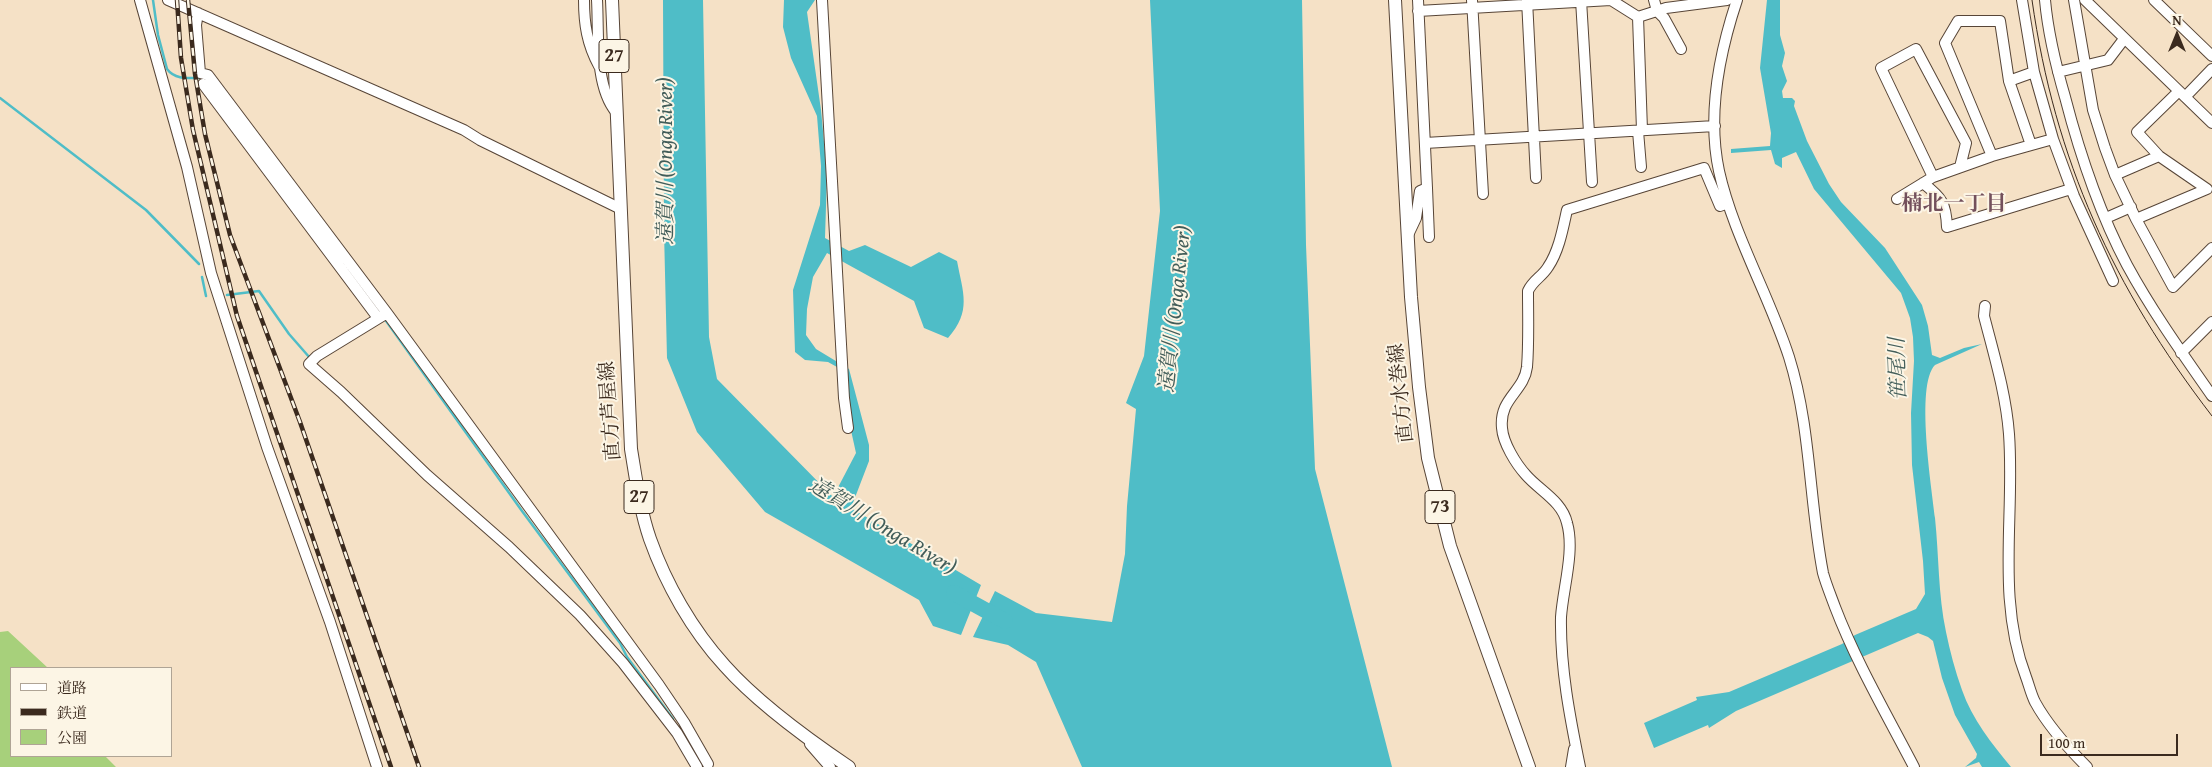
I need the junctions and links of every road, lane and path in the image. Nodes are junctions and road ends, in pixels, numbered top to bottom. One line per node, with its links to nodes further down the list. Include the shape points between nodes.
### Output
1 (140, 0): 76 (street, via 187,167 211,273)
2 (168, 0): 23 (street)
3 (584, 0): 29 (street, via 584,27)
4 (597, 0): 29 (street)
5 (612, 0): 36 (main road, 直方芦屋線 / 27)
6 (822, 0): 72 (street)
7 (1395, 0): 64 (main road, 直方水巻線 / 73)
8 (1418, 0): 22 (street)
9 (1654, 0): 21 (street)
10 (1726, 0): 18 (street)
11 (1736, 0): 38 (street, via 1725,36 1718,78)
12 (2022, 0): 31 (street)
13 (2045, 0): 32 (street)
14 (2074, 0): 28 (street)
15 (2085, 0): 25 (street)
16 (2154, 0): 27 (street)
17 (1581, 1): 19 (street); 24 (street, via 1611,0); 40 (street)
18 (1701, 2): 21 (street)
19 (1527, 3): 20 (street); 41 (street)
20 (1472, 4): 22 (street); 43 (street)
21 (1657, 10): 24 (street); 26 (street)
22 (1418, 11): 44 (street)
23 (198, 12): 61 (street, via 464,130); 75 (street, via 200,72 208,75 393,321 659,685)
24 (1638, 17): 39 (street)
25 (2124, 39): 28 (street, via 2108,60); 35 (street)
26 (1681, 49)
27 (2212, 56)
28 (2086, 65): 32 (street); 50 (street, via 2093,110)
29 (600, 69): 36 (street, via 610,104)
30 (2212, 69): 35 (street)
31 (2034, 72): 33 (street); 42 (street)
32 (2058, 72): 62 (street, via 2074,131)
33 (2009, 81): 45 (street); 46 (street, via 2000,21 1958,21 1945,43)
34 (203, 84): 77 (street, via 380,317 309,364 426,476 580,615 623,663 677,733)
35 (2182, 94): 37 (street); 47 (street, via 2138,132)
36 (616, 112): 61 (main road, 直方芦屋線 / 27)
37 (2212, 123)
38 (1715, 126): 39 (street); 59 (street, via 1719,170)
39 (1640, 131): 40 (street); 48 (street)
40 (1590, 133): 41 (street); 53 (street)
41 (1534, 137): 43 (street); 52 (street)
42 (2052, 139): 45 (street); 56 (street)
43 (1480, 140): 44 (street); 57 (street)
44 (1425, 143): 55 (street)
45 (2031, 145): 46 (street)
46 (1992, 156): 49 (street)
47 (2159, 156): 50 (street); 63 (street, via 2207,189)
48 (1641, 167)
49 (1960, 167): 51 (street); 51 (street, via 1966,143 1916,49 1881,68)
50 (2115, 175): 60 (street)
51 (1933, 177): 54 (street)
52 (1536, 178)
53 (1592, 182)
54 (1923, 183): 56 (street, via 1946,207 1947,227); 58 (street)
55 (1427, 188): 64 (street, via 1420,191 1416,218); 65 (street)
56 (2071, 189): 67 (street)
57 (1483, 194)
58 (1898, 199)
59 (1728, 202): 74 (street, via 1720,206 1704,168 1567,210 1548,268 1532,282 1528,291 1527,367 1522,383 1507,401 1502,431 1525,474 1564,512 1568,523 1570,538 1561,651); 83 (street, via 1789,357 1803,417 1824,575 1843,628)
60 (2131, 207): 62 (street); 63 (street)
61 (621, 209): 73 (main road, 直方芦屋線 / 27, via 631,449 650,539 687,617 707,644 725,666)
62 (2106, 218): 70 (street, via 2127,263)
63 (2136, 219): 66 (street, via 2173,288)
64 (1408, 234): 80 (main road, 直方水巻線 / 73, via 1419,387 1428,458 1450,546)
65 (1429, 236)
66 (2212, 248)
67 (2113, 281)
68 (1985, 306): 84 (street, via 1984,316 2005,398 2009,432 2008,599 2017,654 2036,703 2064,744)
69 (2212, 322): 70 (street)
70 (2181, 353): 71 (street)
71 (2212, 396)
72 (848, 428)
73 (798, 730): 78 (street); 79 (main road, 直方芦屋線 / 27)
74 (1575, 743): 81 (street); 82 (street)
75 (708, 764)
76 (377, 767)
77 (697, 767)
78 (830, 767)
79 (849, 767)
80 (1529, 767)
81 (1572, 767)
82 (1580, 767)
83 (1914, 767)
84 (2087, 767)

